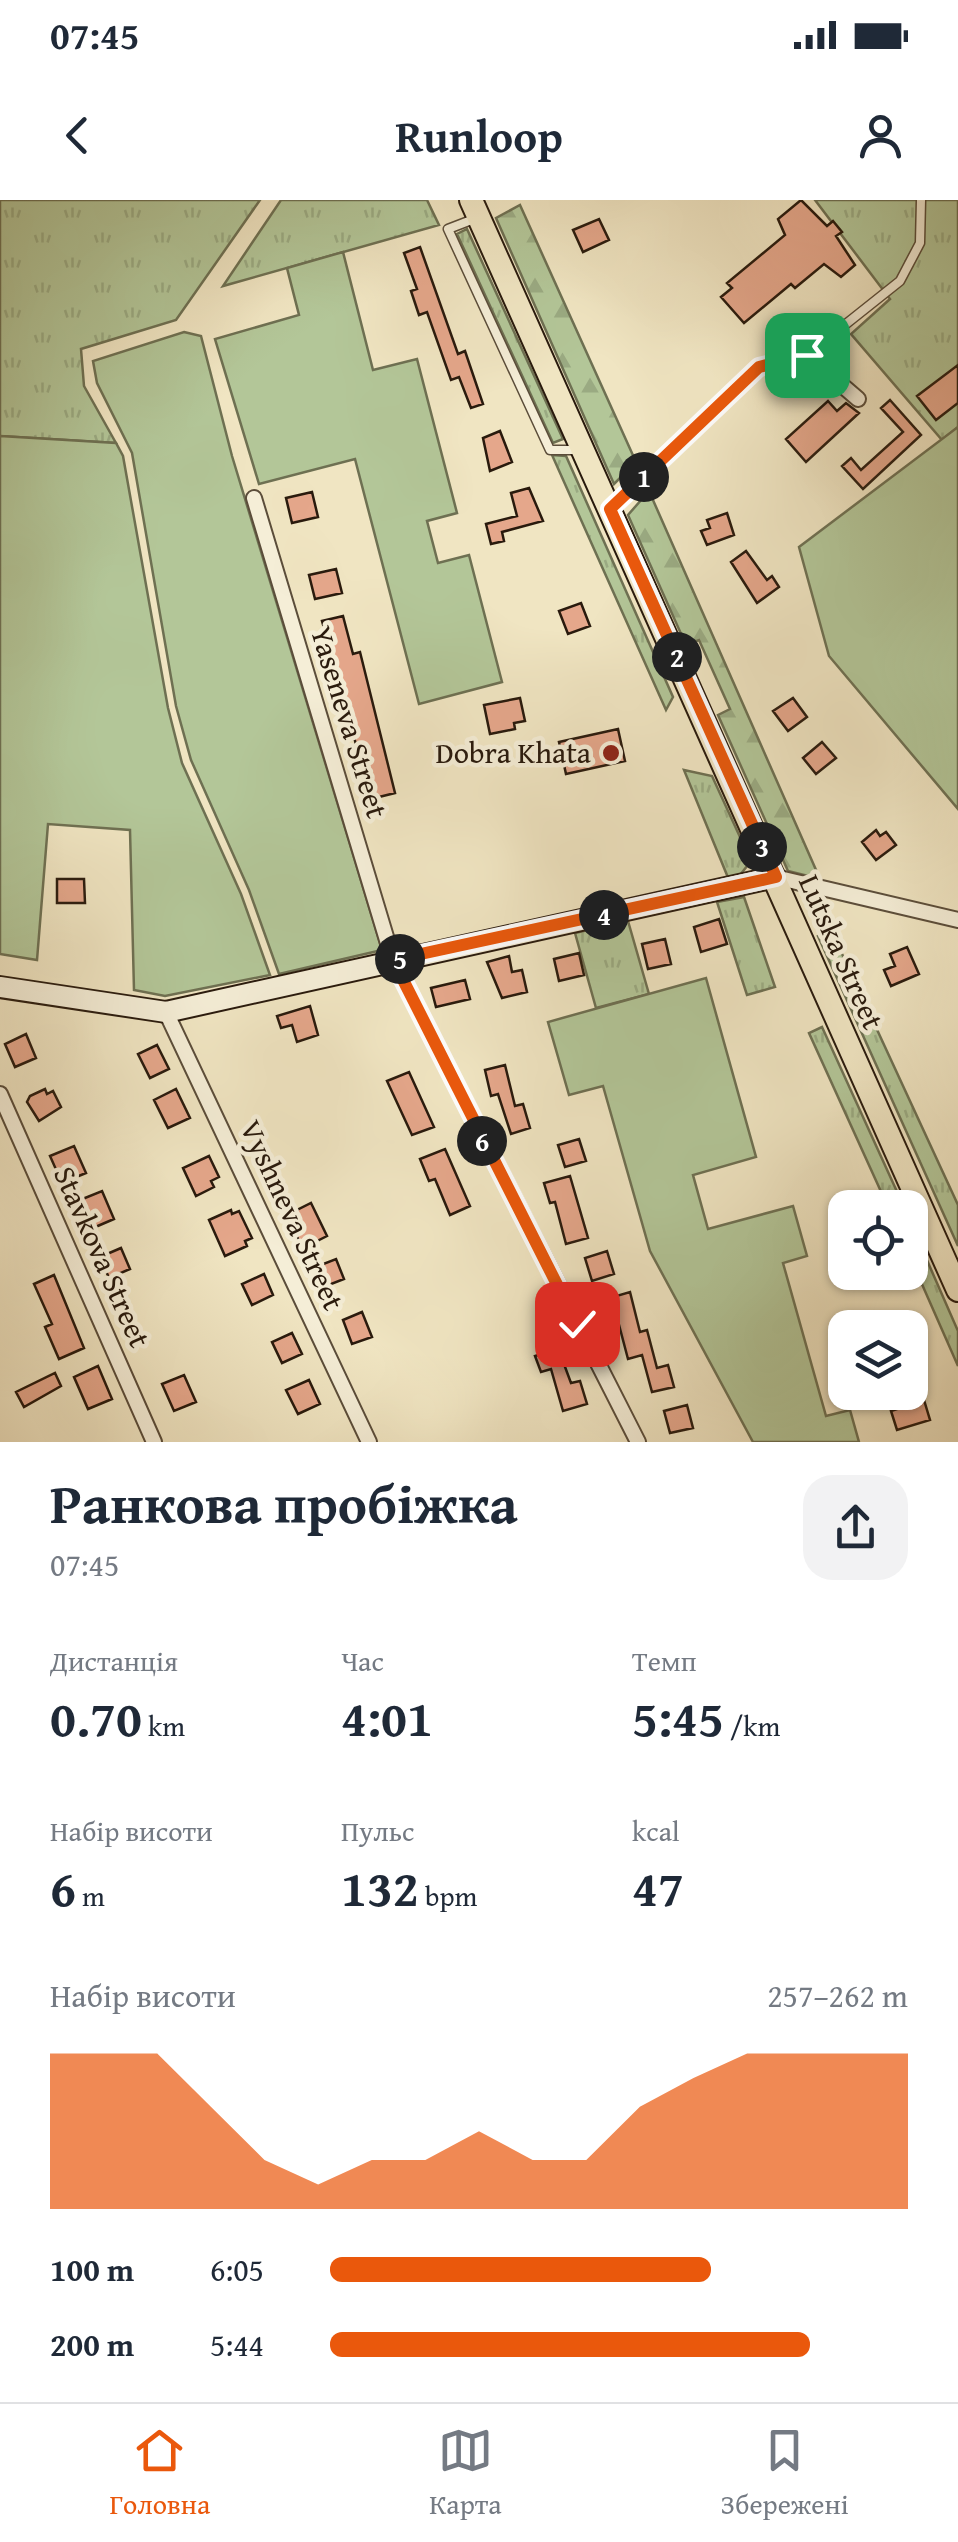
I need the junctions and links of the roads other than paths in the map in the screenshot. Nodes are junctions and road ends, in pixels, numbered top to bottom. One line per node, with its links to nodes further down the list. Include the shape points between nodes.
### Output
1 (921, 200): 3 (lane, via 920,243 900,281)
2 (474, 209): 5 (main road, Lutska Street); 5 (lane, via 448,229 550,450)
3 (807, 355): 4 (street); 7 (street, via 759,367)
4 (858, 399)
5 (582, 450): 7 (main road, Lutska Street)
6 (254, 498): 10 (street, Yaseneva Street)
7 (610, 509): 8 (main road, Lutska Street)
8 (776, 877): 9 (street); 10 (street); 14 (main road, Lutska Street)
9 (958, 920)
10 (393, 960): 12 (street); 17 (street, Yaseneva Street)
11 (0, 987): 12 (street)
12 (166, 1012): 16 (street, Vyshneva Street)
13 (0, 1094): 15 (street, Stavkova Street)
14 (958, 1290)
15 (154, 1442)
16 (368, 1442)
17 (638, 1442)

